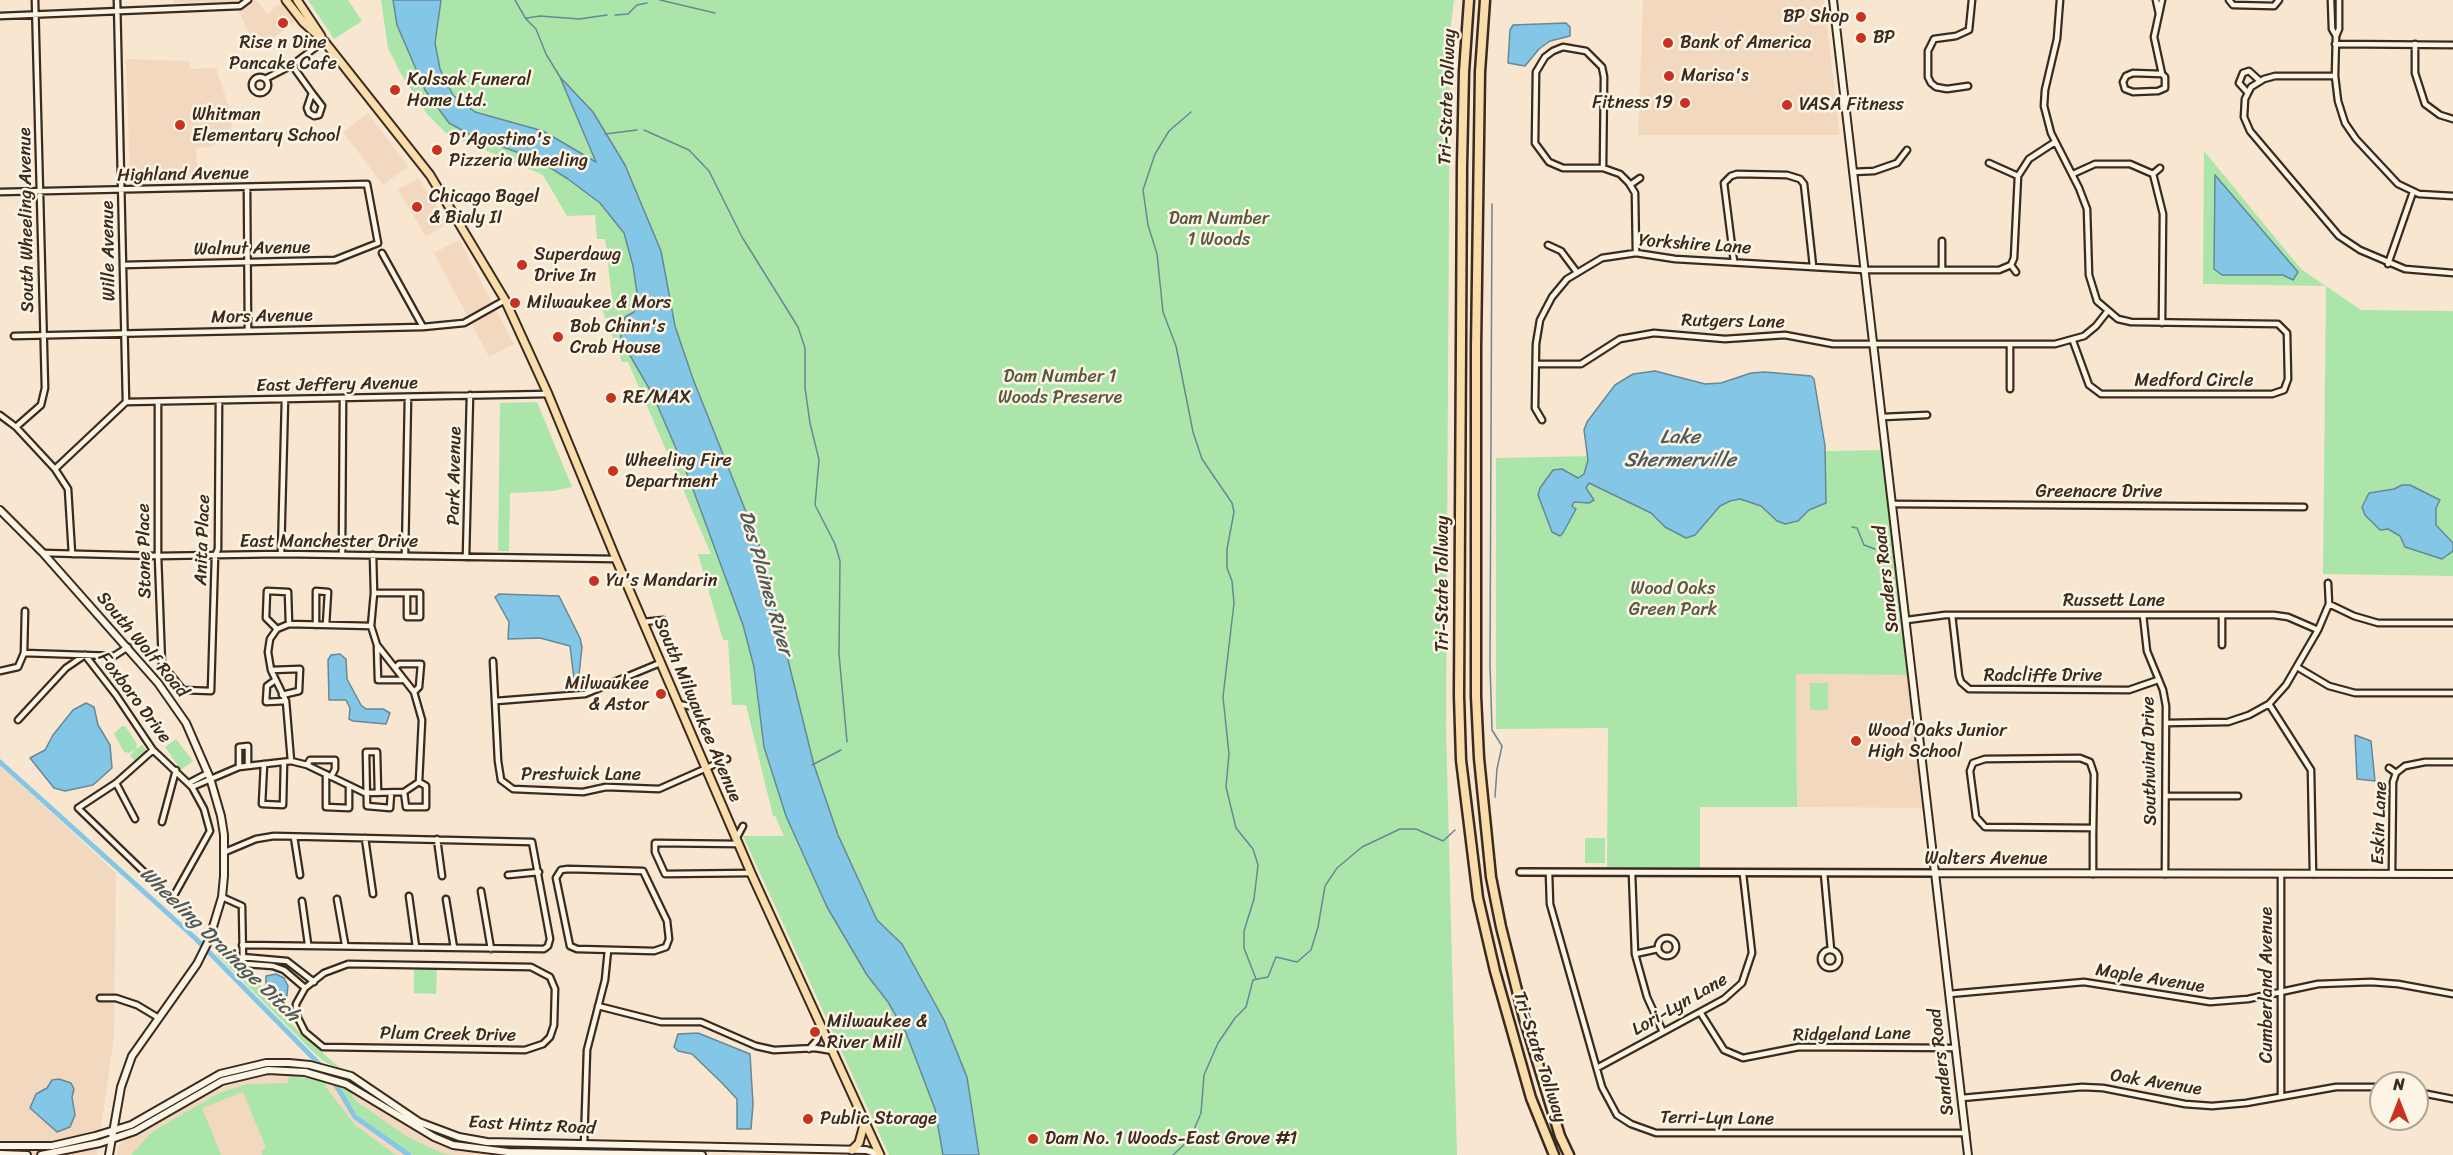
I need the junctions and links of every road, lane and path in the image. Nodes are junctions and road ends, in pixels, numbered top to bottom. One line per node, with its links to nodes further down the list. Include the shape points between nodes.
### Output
1 (35, 0): 19 (street, South Wheeling Avenue)
2 (117, 0): 17 (street, Wille Avenue)
3 (248, 0): 17 (street, via 240,6)
4 (286, 0): 22 (main road, South Milwaukee Avenue)
5 (297, 0): 22 (main road, South Milwaukee Avenue)
6 (1469, 0): 255 (highway, Tri-State Tollway, via 1462,189 1461,760 1478,898 1495,971 1531,1098)
7 (1485, 0): 256 (highway, Tri-State Tollway, via 1480,72 1476,348 1479,758 1491,878 1506,950 1556,1125)
8 (1833, 0): 40 (main road, Sanders Road)
9 (1972, 0): 31 (street, via 1969,30 1956,36 1940,36 1928,51 1931,83 1947,89)
10 (2060, 0): 35 (street, via 2057,39 2044,98)
11 (2156, 0): 18 (street)
12 (2163, 0): 18 (street)
13 (2229, 0): 14 (street, via 2233,5 2274,6)
14 (2279, 0)
15 (2331, 0): 21 (street)
16 (2339, 0): 21 (street)
17 (117, 11): 19 (street); 49 (street, Wille Avenue)
18 (2159, 14): 27 (street, via 2154,37)
19 (36, 15): 20 (street); 50 (street, South Wheeling Avenue)
20 (0, 16)
21 (2336, 36): 23 (street)
22 (324, 41): 26 (street); 70 (main road, South Milwaukee Avenue, via 430,175)
23 (2335, 44): 24 (street); 28 (street)
24 (2415, 44): 25 (street); 34 (street, via 2415,73 2426,104)
25 (2453, 45)
26 (292, 65): 29 (street); 32 (street)
27 (2162, 74): 27 (street, via 2166,81 2162,90 2133,92 2123,82 2133,73)
28 (2334, 76): 30 (street, via 2275,76); 52 (street, via 2345,123 2355,139 2384,172)
29 (267, 78)
30 (2260, 81): 33 (street); 33 (street, via 2249,71 2243,73 2239,83)
31 (1968, 86)
32 (312, 93): 32 (street, via 322,111 314,116 307,108)
33 (2248, 93): 61 (street, via 2244,117 2267,153 2339,236)
34 (2453, 119)
35 (2055, 142): 42 (street); 44 (street, via 2036,153)
36 (1907, 150): 40 (street, via 1898,163 1874,171)
37 (1989, 163): 44 (street)
38 (1603, 168): 38 (street, via 1602,67 1591,54 1563,47 1553,51 1536,72 1535,143 1549,162 1563,168); 47 (street, via 1620,174)
39 (2160, 168): 43 (street)
40 (1853, 172): 65 (main road, Sanders Road)
41 (1722, 174): 46 (street)
42 (2073, 174): 43 (street, via 2095,164 2138,165); 71 (street, via 2088,218 2091,287)
43 (2153, 174): 72 (street, via 2163,214)
44 (2018, 176): 62 (street)
45 (1640, 178): 47 (street)
46 (1727, 179): 59 (street, via 1724,189); 64 (street, via 1737,174 1802,176)
47 (1630, 185): 58 (street, via 1635,193)
48 (247, 187): 49 (street, Highland Avenue); 55 (street, Highland Avenue, via 366,184); 60 (street)
49 (122, 190): 50 (street, Highland Avenue); 63 (street, Wille Avenue)
50 (40, 191): 51 (street, Highland Avenue); 76 (street, South Wheeling Avenue)
51 (0, 192)
52 (2413, 192): 53 (street); 61 (street)
53 (2453, 196)
54 (1942, 241): 66 (street)
55 (378, 243): 60 (street, Walnut Avenue, via 335,260)
56 (1548, 245): 67 (street, via 1561,250)
57 (382, 253): 73 (street)
58 (1636, 253): 59 (street, Yorkshire Lane); 67 (street, Yorkshire Lane, via 1602,258)
59 (1734, 262): 64 (street, Yorkshire Lane)
60 (248, 263): 63 (street, Walnut Avenue); 74 (street)
61 (2388, 264): 69 (street)
62 (2011, 265): 66 (street, Yorkshire Lane, via 1999,270); 68 (street)
63 (123, 266): 75 (street, Wille Avenue)
64 (1813, 266): 65 (street, Yorkshire Lane)
65 (1864, 270): 66 (street, Yorkshire Lane); 79 (main road, Sanders Road)
66 (1942, 270)
67 (1576, 271): 81 (street, Yorkshire Lane, via 1559,287 1545,309 1538,331)
68 (2016, 272)
69 (2453, 273)
70 (505, 300): 73 (street, Mors Avenue, via 464,323); 83 (main road, South Milwaukee Avenue)
71 (2107, 312): 72 (street, via 2131,322); 78 (street, Rutgers Lane, via 2096,326)
72 (2162, 323): 78 (street, Medford Circle, via 2270,323 2284,328 2288,339 2288,378 2284,390 2272,394 2101,394 2089,385)
73 (423, 327): 74 (street, Mors Avenue)
74 (248, 331): 75 (street, Mors Avenue)
75 (125, 334): 76 (street, Mors Avenue); 89 (street, Wille Avenue)
76 (44, 335): 77 (street, Mors Avenue); 95 (street, South Wheeling Avenue, via 45,388 41,405)
77 (14, 336)
78 (2073, 340): 80 (street, Rutgers Lane)
79 (1874, 343): 80 (street, Rutgers Lane); 81 (street, Rutgers Lane, via 1833,344 1776,335 1725,339 1654,333 1620,339 1581,364); 93 (main road, Sanders Road)
80 (2010, 344): 82 (street)
81 (1536, 364): 94 (street, Yorkshire Lane, via 1535,408)
82 (2010, 389)
83 (549, 394): 84 (street, East Jeffery Avenue); 109 (main road, South Milwaukee Avenue)
84 (470, 395): 85 (street, East Jeffery Avenue); 108 (street, Park Avenue)
85 (408, 397): 86 (street, East Jeffery Avenue); 105 (street)
86 (343, 398): 87 (street, East Jeffery Avenue); 103 (street)
87 (285, 399): 88 (street, East Jeffery Avenue); 102 (street)
88 (219, 400): 90 (street, East Jeffery Avenue); 107 (street, Anita Place)
89 (126, 402): 90 (street, East Jeffery Avenue); 96 (street)
90 (158, 402): 106 (street, Stone Place)
91 (0, 415): 95 (street)
92 (1926, 415): 93 (street)
93 (1883, 417): 97 (main road, Sanders Road)
94 (1542, 420)
95 (16, 427): 96 (street)
96 (55, 469): 101 (street, via 68,489)
97 (1893, 504): 98 (street, Greenacre Drive); 119 (main road, Sanders Road)
98 (2304, 507)
99 (0, 510): 100 (main road, South Wolf Road)
100 (43, 553): 101 (street, East Manchester Drive); 130 (main road, South Wolf Road)
101 (72, 554): 106 (street, East Manchester Drive)
102 (280, 554): 103 (street, East Manchester Drive); 107 (street, East Manchester Drive)
103 (342, 555): 104 (street, East Manchester Drive)
104 (373, 555): 105 (street, East Manchester Drive); 111 (street)
105 (405, 555): 108 (street, East Manchester Drive)
106 (158, 556): 107 (street, East Manchester Drive); 141 (street, Stone Place, via 162,664 183,690 211,691)
107 (215, 556): 141 (street, Anita Place)
108 (466, 557): 109 (street, East Manchester Drive)
109 (616, 559): 120 (main road, South Milwaukee Avenue)
110 (2328, 583): 113 (street)
111 (374, 593): 112 (street); 125 (street)
112 (407, 593): 112 (street, via 420,593 420,617 407,617)
113 (2330, 604): 121 (street, via 2378,623); 127 (street)
114 (25, 611): 131 (street)
115 (1952, 615): 116 (street, Russett Lane); 119 (street, Russett Lane); 140 (street, Radcliffe Drive, via 1960,682 1969,689 2129,690)
116 (2143, 615): 117 (street, Russett Lane); 140 (street, Southwind Drive, via 2147,651)
117 (2222, 615): 127 (street, Russett Lane, via 2282,615); 129 (street)
118 (663, 620): 120 (street)
119 (1907, 620): 193 (main road, Sanders Road)
120 (643, 622): 134 (main road, South Milwaukee Avenue)
121 (2453, 623)
122 (289, 624): 123 (street); 126 (street); 126 (street, via 288,592 267,591 266,618)
123 (316, 625): 124 (street); 124 (street, via 316,591 328,592)
124 (326, 625): 125 (street)
125 (371, 626): 128 (street)
126 (277, 629): 137 (street, via 268,652)
127 (2318, 630): 135 (street)
128 (377, 645): 136 (street); 139 (street, via 378,680)
129 (2222, 645)
130 (128, 647): 132 (street, via 114,656); 167 (main road, South Wolf Road, via 186,723)
131 (24, 653): 132 (street); 138 (street, via 18,667)
132 (85, 655): 151 (street, via 66,668); 153 (street, Foxboro Drive)
133 (493, 661): 146 (street, Prestwick Lane)
134 (660, 663): 146 (street, via 585,694); 148 (main road, South Milwaukee Avenue)
135 (2297, 667): 144 (street, via 2329,686 2355,693); 149 (street)
136 (395, 668): 139 (street); 143 (street, via 399,664 420,664 419,687)
137 (271, 670): 142 (street); 145 (street, via 300,669 299,691)
138 (0, 672)
139 (402, 680): 143 (street)
140 (2158, 680): 152 (street, Southwind Drive, via 2165,699)
141 (214, 681)
142 (274, 681): 145 (street); 147 (street, via 267,686 266,702)
143 (414, 692): 168 (street, via 422,720)
144 (2453, 693)
145 (282, 695): 147 (street)
146 (496, 701): 162 (street, Prestwick Lane, via 501,780 513,789 659,789)
147 (286, 702): 155 (street)
148 (678, 704): 150 (street); 162 (main road, South Milwaukee Avenue)
149 (2269, 704): 152 (street, via 2228,722); 198 (street, via 2311,770)
150 (688, 706)
151 (18, 720)
152 (2166, 723): 176 (street, Southwind Drive)
153 (153, 750): 164 (street, Foxboro Drive); 169 (street)
154 (727, 759): 162 (street, Prestwick Lane)
155 (291, 761): 156 (street); 160 (street)
156 (284, 762): 158 (street); 158 (street, via 283,805 262,804)
157 (2453, 762): 165 (street, via 2405,766)
158 (264, 764): 159 (street)
159 (248, 765): 161 (street); 161 (street, via 248,746 239,747)
160 (307, 765): 166 (street); 166 (street, via 310,760 335,760)
161 (239, 767): 167 (street)
162 (706, 767): 185 (main road, South Milwaukee Avenue)
163 (2389, 768): 165 (street)
164 (176, 770): 170 (street, Foxboro Drive); 179 (street)
165 (2396, 773): 199 (street, Eskin Lane)
166 (329, 775): 171 (street); 171 (street, via 326,807 349,808)
167 (209, 776): 170 (street); 186 (main road, South Wolf Road, via 221,816)
168 (419, 782): 172 (street); 172 (street, via 426,786 426,807 406,807)
169 (116, 783): 170 (street, via 78,808 172,899 210,831 200,800); 178 (street)
170 (190, 785)
171 (349, 787): 173 (street)
172 (404, 792): 175 (street)
173 (365, 793): 174 (street); 174 (street, via 366,752 377,752); 175 (street, via 367,806 390,808)
174 (378, 793): 175 (street)
175 (391, 793)
176 (2166, 796): 177 (street); 196 (street, Southwind Drive)
177 (2238, 796)
178 (135, 819)
179 (162, 822)
180 (743, 826): 185 (street)
181 (2093, 828): 181 (street, via 1990,828 1980,824 1970,771 1976,761 2080,758 2090,762 2094,774); 195 (street)
182 (294, 837): 183 (street); 186 (street, via 256,839); 201 (street)
183 (365, 838): 184 (street); 205 (street)
184 (437, 839): 187 (street, via 532,842); 203 (street)
185 (738, 842): 189 (main road, South Milwaukee Avenue); 189 (street, via 655,843 655,852 665,874)
186 (225, 852): 207 (main road, South Wolf Road)
187 (539, 872): 202 (street); 216 (street, via 548,946)
188 (1520, 872): 190 (street, Walters Avenue)
189 (751, 873): 231 (main road, South Milwaukee Avenue)
190 (1549, 873): 191 (street, Walters Avenue); 236 (street, Terri-Lyn Lane, via 1550,904)
191 (1632, 873): 194 (street, Walters Avenue); 220 (street)
192 (1824, 873): 193 (street, Walters Avenue); 194 (street, Walters Avenue); 219 (street)
193 (1937, 873): 195 (main road, Walters Avenue); 225 (main road, Sanders Road)
194 (1743, 874): 229 (street, Lori-Lyn Lane, via 1752,953 1749,968 1737,989)
195 (2093, 874): 196 (main road, Walters Avenue)
196 (2164, 874): 197 (main road, Walters Avenue)
197 (2281, 874): 198 (main road, Walters Avenue); 224 (street, Cumberland Avenue)
198 (2313, 874): 199 (main road, Walters Avenue)
199 (2392, 874): 200 (main road, Walters Avenue)
200 (2453, 874)
201 (300, 875)
202 (508, 875)
203 (442, 876)
204 (481, 891): 216 (street)
205 (373, 894)
206 (409, 896): 214 (street)
207 (222, 897): 213 (street, via 242,906); 230 (main road, South Wolf Road, via 197,964)
208 (337, 899): 212 (street)
209 (446, 899): 215 (street)
210 (302, 901): 211 (street)
211 (308, 944): 212 (street); 213 (street)
212 (345, 944): 214 (street)
213 (242, 945): 221 (street)
214 (416, 947): 215 (street)
215 (453, 948): 216 (street)
216 (491, 949)
217 (1658, 949): 220 (street)
218 (608, 950): 218 (street, via 654,951 668,944 667,921 645,873 561,870 556,878 567,942 574,948); 228 (street)
219 (1831, 950)
220 (1635, 954): 232 (street, via 1647,997)
221 (243, 959): 222 (street, via 286,961); 223 (street, via 246,964 284,970)
222 (314, 982): 223 (street, Plum Creek Drive); 223 (street, Plum Creek Drive, via 335,967 348,964 531,967 550,977 555,989 554,1025 543,1044 525,1050 323,1047 305,1032 296,1014 296,1004)
223 (305, 988)
224 (2281, 991): 225 (street, Maple Avenue, via 2210,1002 2084,982); 226 (street, Maple Avenue, via 2318,984 2371,982); 239 (street, Cumberland Avenue)
225 (1949, 993): 233 (main road, Sanders Road)
226 (2453, 994)
227 (100, 998): 230 (street, via 116,998)
228 (598, 1006): 234 (street, via 661,1022 701,1022 774,1050); 246 (street, via 587,1050)
229 (1700, 1012): 232 (street, Lori-Lyn Lane); 233 (street, Ridgeland Lane, via 1724,1050 1743,1058 1799,1047)
230 (158, 1017): 243 (main road, South Wolf Road, via 126,1071)
231 (822, 1024): 234 (street); 235 (main road, South Milwaukee Avenue)
232 (1663, 1032): 236 (street, Lori-Lyn Lane)
233 (1956, 1048): 240 (main road, Sanders Road)
234 (809, 1049): 235 (street)
235 (834, 1051): 242 (main road, South Milwaukee Avenue)
236 (1597, 1068): 244 (street, Terri-Lyn Lane, via 1608,1103 1617,1115 1656,1133)
237 (2369, 1087): 239 (street, Oak Avenue)
238 (2429, 1094): 241 (street)
239 (2281, 1095): 240 (street, Oak Avenue, via 2212,1106 2082,1087)
240 (1962, 1098): 244 (main road, Sanders Road)
241 (2453, 1098)
242 (865, 1121): 248 (main road, via 859,1143); 254 (main road, South Milwaukee Avenue)
243 (114, 1130): 245 (main road, South Wolf Road); 246 (main road, East Hintz Road, via 131,1125 220,1074 266,1063 310,1065 351,1076 419,1122 459,1137 487,1143); 247 (main road, East Hintz Road, via 52,1146)
244 (1966, 1133): 257 (main road, Sanders Road)
245 (112, 1139): 251 (main road, East Hintz Road); 252 (main road, South Wolf Road); 253 (main road, East Hintz Road, via 135,1131 222,1081 268,1070 305,1072 346,1084 453,1145 508,1152)
246 (584, 1145): 248 (main road, East Hintz Road)
247 (0, 1146)
248 (852, 1150): 254 (main road, East Hintz Road)
249 (0, 1154): 250 (main road)
250 (27, 1155)
251 (41, 1155)
252 (109, 1155)
253 (702, 1155)
254 (879, 1155)
255 (1554, 1155)
256 (1569, 1155)
257 (1968, 1155)

